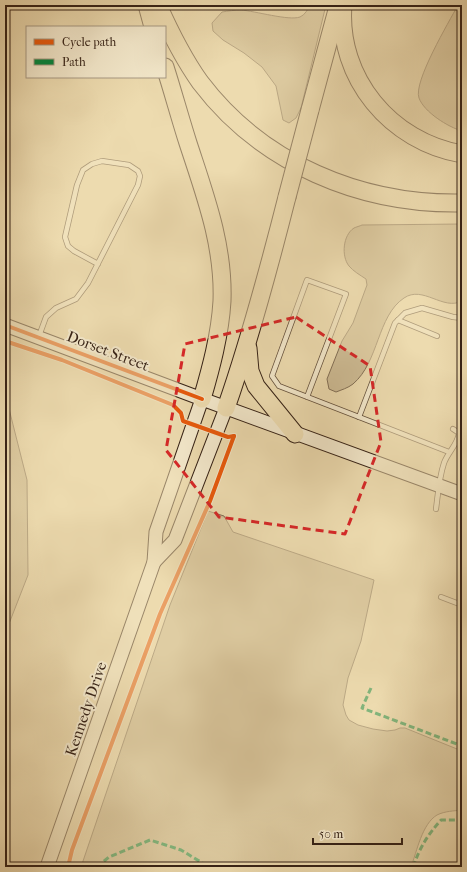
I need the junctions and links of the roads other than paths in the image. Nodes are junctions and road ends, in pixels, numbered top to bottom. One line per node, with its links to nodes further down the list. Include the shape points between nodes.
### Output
1 (147, 5): 5 (highway)
2 (158, 5): 8 (highway, via 182,55 201,82 230,114 270,148 319,175 359,190 405,200)
3 (338, 5): 13 (highway, bridge)
4 (343, 5): 7 (highway, via 342,27 348,58 370,98 393,123 411,136 435,147)
5 (153, 26)
6 (166, 70): 17 (highway, via 207,197 220,258 222,301 218,332)
7 (462, 154)
8 (462, 203)
9 (98, 264): 9 (lane, via 138,185 138,171 129,165 102,161 92,164 83,170 77,185 65,237 68,246 74,251); 15 (lane, via 76,299 56,308 46,317)
10 (462, 318): 11 (lane, via 422,308 405,313)
11 (398, 320): 14 (lane); 19 (lane)
12 (5, 325): 15 (main road, Dorset Street)
13 (249, 334): 18 (highway); 21 (highway, via 249,363 254,382)
14 (437, 336)
15 (38, 337): 17 (main road, Dorset Street)
16 (307, 397): 16 (lane, via 279,386 272,376 307,280 346,294); 19 (lane)
17 (202, 399): 18 (main road, Dorset Street); 26 (main road, Kennedy Drive, via 156,532)
18 (226, 408): 21 (main road, Dorset Street); 26 (main road, Kennedy Drive, via 175,540)
19 (359, 417): 22 (lane)
20 (454, 429): 22 (lane, via 459,433 458,439)
21 (295, 434): 23 (main road, Dorset Street)
22 (449, 452): 23 (lane)
23 (438, 486): 24 (main road, Dorset Street); 25 (lane)
24 (462, 494)
25 (436, 509)
26 (154, 562): 29 (main road, Kennedy Drive)
27 (441, 597): 28 (lane)
28 (462, 605)
29 (47, 867)

